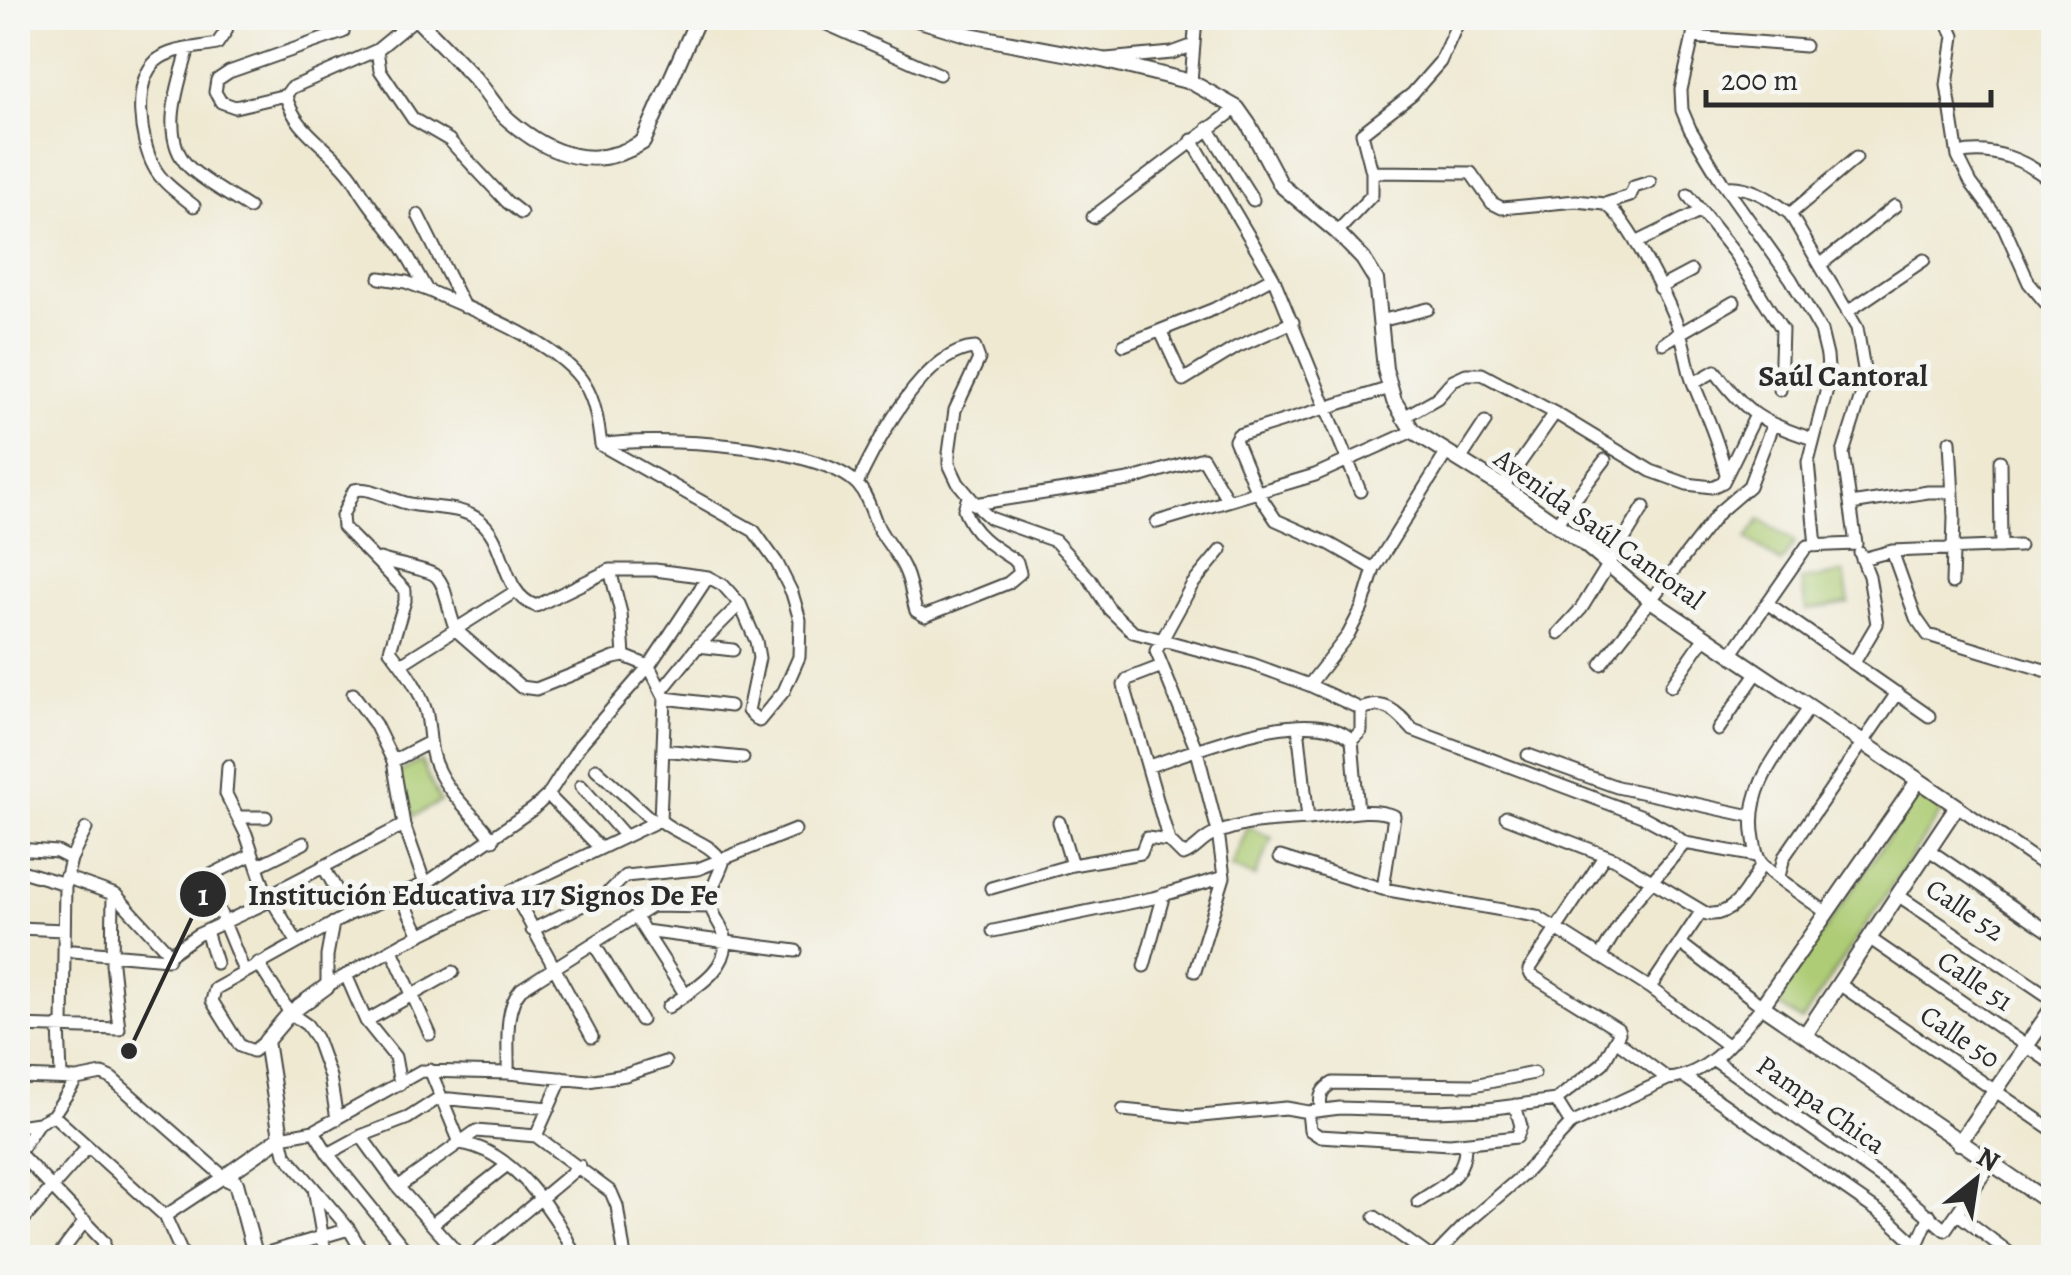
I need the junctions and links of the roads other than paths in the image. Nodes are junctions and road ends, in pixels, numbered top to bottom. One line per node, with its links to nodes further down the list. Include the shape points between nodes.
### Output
1 (26, 18): 11 (street)
2 (229, 18): 17 (street, via 217,44)
3 (416, 18): 4 (street, via 508,120 579,159 603,160 643,142); 16 (street)
4 (698, 18)
5 (813, 18): 19 (street)
6 (913, 18): 18 (street)
7 (1196, 18): 14 (street)
8 (1460, 18): 28 (street, via 1440,62 1362,133)
9 (1694, 18): 13 (street)
10 (1940, 18): 25 (street, via 1954,36 1947,85)
11 (18, 19)
12 (343, 32): 21 (street, via 228,72 215,92 230,106)
13 (1693, 36): 15 (street); 32 (street, via 1682,110)
14 (1194, 45): 18 (street); 20 (street)
15 (1805, 46)
16 (377, 50): 21 (street); 40 (street, via 380,70 413,119 449,140)
17 (188, 51): 36 (street, via 168,54 150,68 142,112 154,169); 38 (street, via 177,89 177,146 190,168)
18 (1102, 60): 20 (street)
19 (939, 74)
20 (1191, 82): 22 (street)
21 (286, 96): 52 (street, via 391,231)
22 (1236, 108): 23 (street); 44 (street, Avenida Saúl Cantoral, via 1281,185)
23 (1208, 128): 24 (street); 34 (street)
24 (1192, 140): 43 (street); 49 (street)
25 (1958, 154): 29 (street, via 1987,150); 57 (street, via 2004,227 2029,283)
26 (1856, 158): 41 (street)
27 (2054, 165): 29 (street)
28 (1372, 172): 35 (street, via 1471,172 1499,208); 44 (street, via 1372,195)
29 (2042, 174): 31 (street)
30 (1650, 182): 35 (street)
31 (2054, 184)
32 (1726, 187): 41 (street, via 1775,201); 76 (street, via 1821,330 1829,381)
33 (1688, 195): 39 (street)
34 (1254, 200)
35 (1605, 204): 45 (street)
36 (194, 206)
37 (1895, 206): 47 (street)
38 (249, 208)
39 (1699, 212): 45 (street); 68 (street, via 1782,329)
40 (521, 213)
41 (1790, 214): 47 (street)
42 (418, 215): 54 (street)
43 (1092, 217)
44 (1337, 232): 58 (street, Avenida Saúl Cantoral, via 1376,280)
45 (1636, 243): 51 (street)
46 (1924, 260): 56 (street)
47 (1820, 265): 56 (street)
48 (1691, 271): 51 (street)
49 (1273, 276): 59 (street); 60 (street)
50 (380, 278): 52 (street)
51 (1659, 288): 61 (street)
52 (427, 290): 54 (street)
53 (1734, 302): 61 (street)
54 (464, 307): 78 (street, via 548,348 584,382)
55 (1428, 309): 58 (street)
56 (1847, 312): 91 (street, via 1857,328 1866,381 1844,453)
57 (2054, 313)
58 (1380, 321): 67 (street, Avenida Saúl Cantoral)
59 (1293, 322): 60 (street, via 1183,380); 69 (street)
60 (1161, 332): 63 (street)
61 (1680, 334): 62 (street); 66 (street)
62 (1664, 343)
63 (1124, 345)
64 (2054, 365): 65 (street)
65 (2054, 376)
66 (1694, 382): 71 (street, via 1715,371); 83 (street)
67 (1390, 388): 69 (street); 72 (street, Avenida Saúl Cantoral)
68 (1780, 390)
69 (1329, 409): 80 (street); 86 (street, via 1236,436)
70 (1555, 413): 72 (street, via 1482,374 1466,374); 83 (street, via 1669,478 1712,487); 85 (street)
71 (1756, 415): 74 (street); 83 (street)
72 (1402, 418): 75 (street, Avenida Saúl Cantoral)
73 (1485, 422): 79 (street)
74 (1772, 426): 76 (street); 110 (street, via 1749,486 1719,512)
75 (1413, 431): 79 (street, Avenida Saúl Cantoral); 80 (street)
76 (1812, 439): 96 (street)
77 (1950, 441): 88 (street)
78 (601, 445): 84 (street, via 743,446 817,464); 112 (street, via 754,530 777,563 800,620 799,657 784,691 759,721 748,711 760,658)
79 (1454, 456): 85 (street, Avenida Saúl Cantoral); 105 (street)
80 (1345, 460): 86 (street); 87 (street)
81 (1605, 460): 94 (street)
82 (2000, 461): 98 (street)
83 (1726, 475)
84 (857, 484): 89 (street, via 910,396 950,356 972,348 980,356 955,410 949,442 950,464); 89 (street, via 905,570 916,610 926,616 1020,573 1017,562 972,526 964,509)
85 (1503, 487): 94 (street, Avenida Saúl Cantoral)
86 (1256, 490): 90 (street); 105 (street, via 1280,524)
87 (1360, 491)
88 (1953, 492): 91 (street); 99 (street)
89 (971, 500): 90 (street, via 1129,480 1202,458); 116 (street, via 990,518 1056,541 1125,626)
90 (1227, 500): 93 (street)
91 (1851, 504): 95 (street)
92 (1644, 507): 104 (street)
93 (1158, 522)
94 (1556, 524): 104 (street, Avenida Saúl Cantoral)
95 (1856, 544): 96 (street); 103 (street)
96 (1816, 546): 111 (street, via 1807,546)
97 (2020, 546): 98 (street)
98 (2001, 547): 99 (street)
99 (1954, 549): 101 (street); 108 (street)
100 (1221, 550): 116 (street)
101 (1892, 551): 103 (street); 127 (street, via 1928,634)
102 (376, 558): 109 (street, via 343,527 354,490 476,518); 113 (street, via 440,579); 122 (street, via 404,590 390,644)
103 (1862, 559): 121 (street, via 1877,624)
104 (1610, 566): 110 (street, Avenida Saúl Cantoral); 114 (street)
105 (1374, 569): 128 (street, via 1357,618)
106 (610, 570): 107 (street); 109 (street, via 536,606); 120 (street)
107 (708, 578): 112 (street); 124 (street)
108 (1952, 584)
109 (516, 590): 113 (street)
110 (1652, 602): 115 (street, Avenida Saúl Cantoral); 123 (street)
111 (1767, 603): 119 (street); 121 (street)
112 (740, 604): 117 (street)
113 (457, 631): 120 (street, via 522,687 536,689); 122 (street)
114 (1559, 633)
115 (1705, 637): 119 (street, Avenida Saúl Cantoral); 129 (street)
116 (1161, 638): 125 (street, via 1156,651); 128 (street)
117 (698, 646): 118 (street); 130 (street)
118 (733, 650)
119 (1731, 655): 126 (street, Avenida Saúl Cantoral)
120 (624, 656): 124 (street)
121 (1854, 663): 131 (street)
122 (401, 664): 140 (street, via 419,692)
123 (1601, 664)
124 (649, 666): 130 (street); 152 (street, via 580,745)
125 (1162, 666): 143 (street); 148 (street, via 1124,685)
126 (1758, 673): 134 (street, Avenida Saúl Cantoral); 138 (street)
127 (2054, 673)
128 (1309, 684): 135 (street)
129 (1672, 686)
130 (664, 693): 133 (street); 142 (street)
131 (1897, 693): 136 (street); 141 (street)
132 (353, 694): 146 (street)
133 (730, 706)
134 (1810, 708): 141 (street, Avenida Saúl Cantoral); 155 (street, via 1765,773)
135 (1360, 709): 139 (street, via 1361,731); 170 (street, via 1388,706 1413,730 1642,816)
136 (1928, 716)
137 (1298, 726): 139 (street, via 1332,728); 143 (street, via 1242,734); 159 (street)
138 (1718, 730)
139 (1352, 740): 154 (street)
140 (430, 742): 146 (street); 167 (street, via 436,769)
141 (1861, 744): 150 (street, Avenida Saúl Cantoral); 184 (street, via 1784,857)
142 (663, 750): 145 (street); 160 (street)
143 (1197, 751): 148 (street); 165 (street)
144 (1528, 755): 155 (street, via 1617,787)
145 (743, 758)
146 (393, 761): 162 (street)
147 (228, 766): 156 (street, via 226,794)
148 (1150, 766): 168 (street)
149 (596, 769): 160 (street)
150 (1918, 781): 153 (street, Avenida Saúl Cantoral); 199 (street)
151 (581, 786): 166 (street)
152 (548, 795): 167 (street); 171 (street)
153 (1957, 806): 173 (street); 183 (street, Avenida Saúl Cantoral)
154 (1358, 812): 159 (street); 190 (street, via 1394,816)
155 (1751, 816): 179 (street)
156 (239, 817): 157 (street); 177 (street)
157 (266, 817)
158 (1506, 817): 174 (street)
159 (1308, 819): 165 (street, via 1263,820)
160 (657, 821): 166 (street); 178 (street, via 710,846)
161 (1059, 822): 180 (street)
162 (404, 825): 181 (street); 188 (street)
163 (86, 829): 176 (street)
164 (795, 830): 178 (street)
165 (1218, 832): 168 (street, via 1183,855); 185 (street)
166 (626, 836): 171 (street)
167 (492, 840): 188 (street)
168 (1169, 842): 180 (street, via 1148,838 1141,853)
169 (304, 843): 177 (street)
170 (1685, 843): 179 (street); 186 (street)
171 (600, 848): 191 (street)
172 (18, 849): 176 (street)
173 (1930, 850): 195 (street); 212 (street)
174 (1606, 855): 186 (street); 205 (street)
175 (1280, 857): 190 (street)
176 (71, 860): 187 (street)
177 (255, 860): 196 (street); 203 (street, via 208,878)
178 (721, 860): 197 (street); 207 (street, via 698,869 625,876 608,892)
179 (1760, 860): 184 (street); 198 (street, via 1730,910)
180 (1072, 865): 189 (street)
181 (322, 866): 196 (street); 200 (street)
182 (18, 870): 187 (street)
183 (2054, 872)
184 (1779, 876): 199 (street)
185 (1224, 877): 194 (street); 229 (street)
186 (1652, 880): 198 (street); 223 (street)
187 (65, 881): 192 (street); 206 (street)
188 (425, 884): 193 (street)
189 (991, 888)
190 (1383, 889): 205 (street, via 1536,916)
191 (512, 890): 207 (street); 211 (street)
192 (113, 894): 221 (street); 222 (street)
193 (400, 894): 200 (street); 211 (street)
194 (1164, 894): 210 (street); 226 (street)
195 (1898, 896): 213 (street); 237 (street, Calle 52)
196 (270, 898): 203 (street); 215 (street)
197 (711, 907): 201 (street, via 660,904); 214 (street)
198 (1701, 912): 216 (street)
199 (1827, 913): 239 (street)
200 (350, 914): 202 (street)
201 (635, 916): 209 (street); 217 (street)
202 (333, 923): 215 (street); 233 (street)
203 (223, 924): 208 (street); 227 (street)
204 (18, 928): 206 (street)
205 (1556, 928): 223 (street); 249 (street, via 1529,973 1618,1028)
206 (64, 930): 243 (street)
207 (532, 930): 228 (street)
208 (206, 931): 222 (street); 224 (street)
209 (646, 931): 214 (street); 235 (street)
210 (994, 931)
211 (420, 935): 218 (street)
212 (2054, 935)
213 (1869, 938): 232 (street); 251 (street, Calle 51)
214 (725, 941): 220 (street); 235 (street, via 713,973)
215 (297, 942): 225 (street)
216 (1680, 943): 234 (street); 239 (street)
217 (594, 944): 228 (street); 241 (street)
218 (392, 950): 231 (street); 236 (street)
219 (73, 951): 221 (street)
220 (796, 952)
221 (112, 954): 222 (street, via 166,960); 243 (street, via 118,1029)
222 (170, 954)
223 (1600, 957): 234 (street)
224 (216, 963)
225 (258, 963): 227 (street); 240 (street)
226 (1144, 966)
227 (244, 971): 248 (street, via 214,989 212,1001 240,1046 253,1052)
228 (554, 971): 247 (street); 257 (street, via 513,999)
229 (1194, 971)
230 (453, 972): 236 (street)
231 (346, 974): 233 (street); 242 (street)
232 (1839, 984): 246 (street); 265 (street, Calle 50)
233 (327, 986): 240 (street)
234 (1650, 988): 250 (street)
235 (685, 994): 238 (street)
236 (410, 996): 242 (street); 245 (street)
237 (2054, 1003): 251 (street)
238 (668, 1006)
239 (1762, 1006): 246 (street); 250 (street)
240 (290, 1013): 248 (street); 273 (street, via 316,1038)
241 (641, 1020)
242 (366, 1021): 264 (street, via 395,1057)
243 (61, 1025): 244 (street); 258 (street)
244 (18, 1026)
245 (430, 1034)
246 (1805, 1035): 284 (street)
247 (592, 1038)
248 (266, 1041): 281 (street)
249 (1616, 1041): 263 (street); 267 (street, via 1588,1077)
250 (1727, 1045): 252 (street)
251 (2026, 1046): 254 (street, Calle 51); 265 (street)
252 (1714, 1060): 262 (street); 299 (street, Pampa Chica)
253 (666, 1062): 261 (street, via 588,1081)
254 (2054, 1064)
255 (430, 1070): 257 (street); 264 (street); 266 (street)
256 (1534, 1072): 271 (street, via 1474,1085 1333,1083)
257 (508, 1073): 261 (street)
258 (61, 1076): 259 (street); 260 (street)
259 (18, 1077)
260 (78, 1078): 272 (street); 291 (street, via 111,1078)
261 (562, 1078): 269 (street)
262 (1686, 1078): 263 (street); 307 (street, via 1872,1206)
263 (1668, 1079): 275 (street)
264 (400, 1084): 273 (street)
265 (1995, 1091): 278 (street, Calle 50); 284 (street)
266 (439, 1098): 269 (street); 279 (street); 282 (street)
267 (1556, 1100): 268 (street); 275 (street)
268 (1515, 1105): 271 (street); 283 (street, via 1517,1136)
269 (549, 1108): 280 (street)
270 (1123, 1110): 271 (street, via 1192,1117)
271 (1315, 1110): 283 (street, via 1310,1130 1319,1136)
272 (53, 1115): 274 (street); 285 (street)
273 (338, 1119): 277 (street)
274 (38, 1123): 276 (street); 286 (street)
275 (1572, 1124): 318 (street)
276 (18, 1126)
277 (314, 1131): 281 (street); 287 (street)
278 (2054, 1131)
279 (361, 1136): 287 (street); 294 (street)
280 (536, 1136): 282 (street, via 476,1132); 290 (street)
281 (281, 1137): 291 (street); 292 (street, via 285,1154)
282 (460, 1143): 289 (street, via 495,1154); 294 (street)
283 (1465, 1143): 296 (street, via 1459,1172)
284 (1959, 1143): 288 (street)
285 (87, 1148): 293 (street); 300 (street)
286 (18, 1153): 293 (street)
287 (328, 1154): 314 (street)
288 (1991, 1164): 297 (street); 298 (street)
289 (506, 1166): 295 (street); 303 (street)
290 (580, 1166): 295 (street); 317 (street, via 610,1192)
291 (224, 1177): 300 (street); 308 (street, via 236,1183)
292 (313, 1183): 305 (street); 306 (street)
293 (52, 1187): 302 (street); 304 (street)
294 (398, 1187): 303 (street)
295 (541, 1197): 315 (street); 316 (street)
296 (1418, 1202)
297 (2054, 1206)
298 (1958, 1214): 299 (street, Pampa Chica, via 1945,1230); 319 (street)
299 (1930, 1215): 307 (street)
300 (165, 1216): 311 (street)
301 (1374, 1217): 318 (street)
302 (85, 1221): 309 (street); 310 (street, via 104,1242)
303 (432, 1224): 315 (street)
304 (18, 1226)
305 (349, 1228): 306 (street); 313 (street)
306 (322, 1236): 308 (street); 312 (street)
307 (1919, 1251)
308 (254, 1257)
309 (57, 1258)
310 (94, 1258)
311 (184, 1258)
312 (326, 1258)
313 (366, 1258)
314 (412, 1258)
315 (466, 1258)
316 (576, 1258)
317 (625, 1258)
318 (1432, 1258)
319 (2016, 1258)

